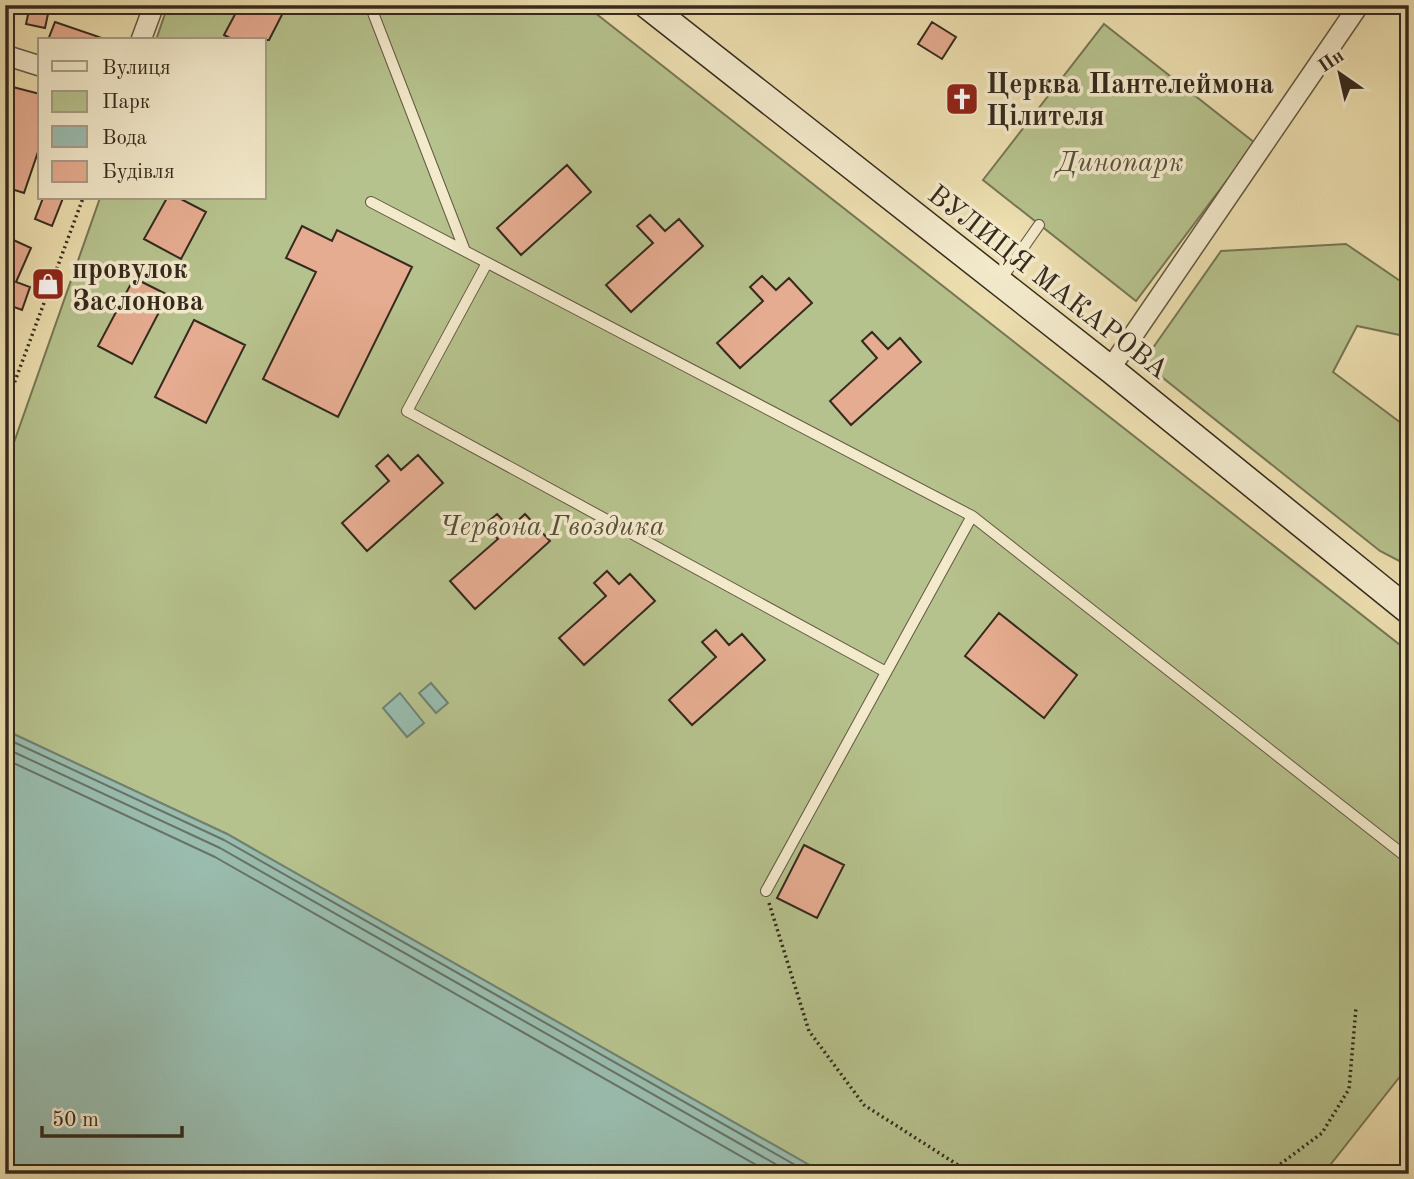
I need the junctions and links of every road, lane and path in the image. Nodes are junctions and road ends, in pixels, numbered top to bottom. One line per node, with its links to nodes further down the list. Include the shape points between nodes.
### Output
1 (154, 5): 5 (street)
2 (370, 5): 11 (lane)
3 (647, 5): 13 (main road, ВУЛИЦЯ МАКАРОВА)
4 (1359, 5): 14 (street)
5 (142, 38)
6 (5, 55): 7 (street)
7 (38, 65)
8 (82, 200): 15 (path)
9 (371, 202): 11 (lane)
10 (1039, 225): 13 (lane)
11 (465, 251): 12 (lane)
12 (487, 263): 16 (lane); 18 (lane, via 407,411)
13 (1000, 281): 14 (main road, ВУЛИЦЯ МАКАРОВА)
14 (1110, 369): 17 (main road, ВУЛИЦЯ МАКАРОВА)
15 (5, 408)
16 (972, 516): 18 (lane); 19 (lane)
17 (1409, 611)
18 (886, 671): 20 (lane)
19 (1409, 859)
20 (766, 891): 22 (path, via 809,1031 864,1105)
21 (1356, 1008): 23 (path, via 1349,1089 1322,1133)
22 (972, 1174)
23 (1267, 1174)

